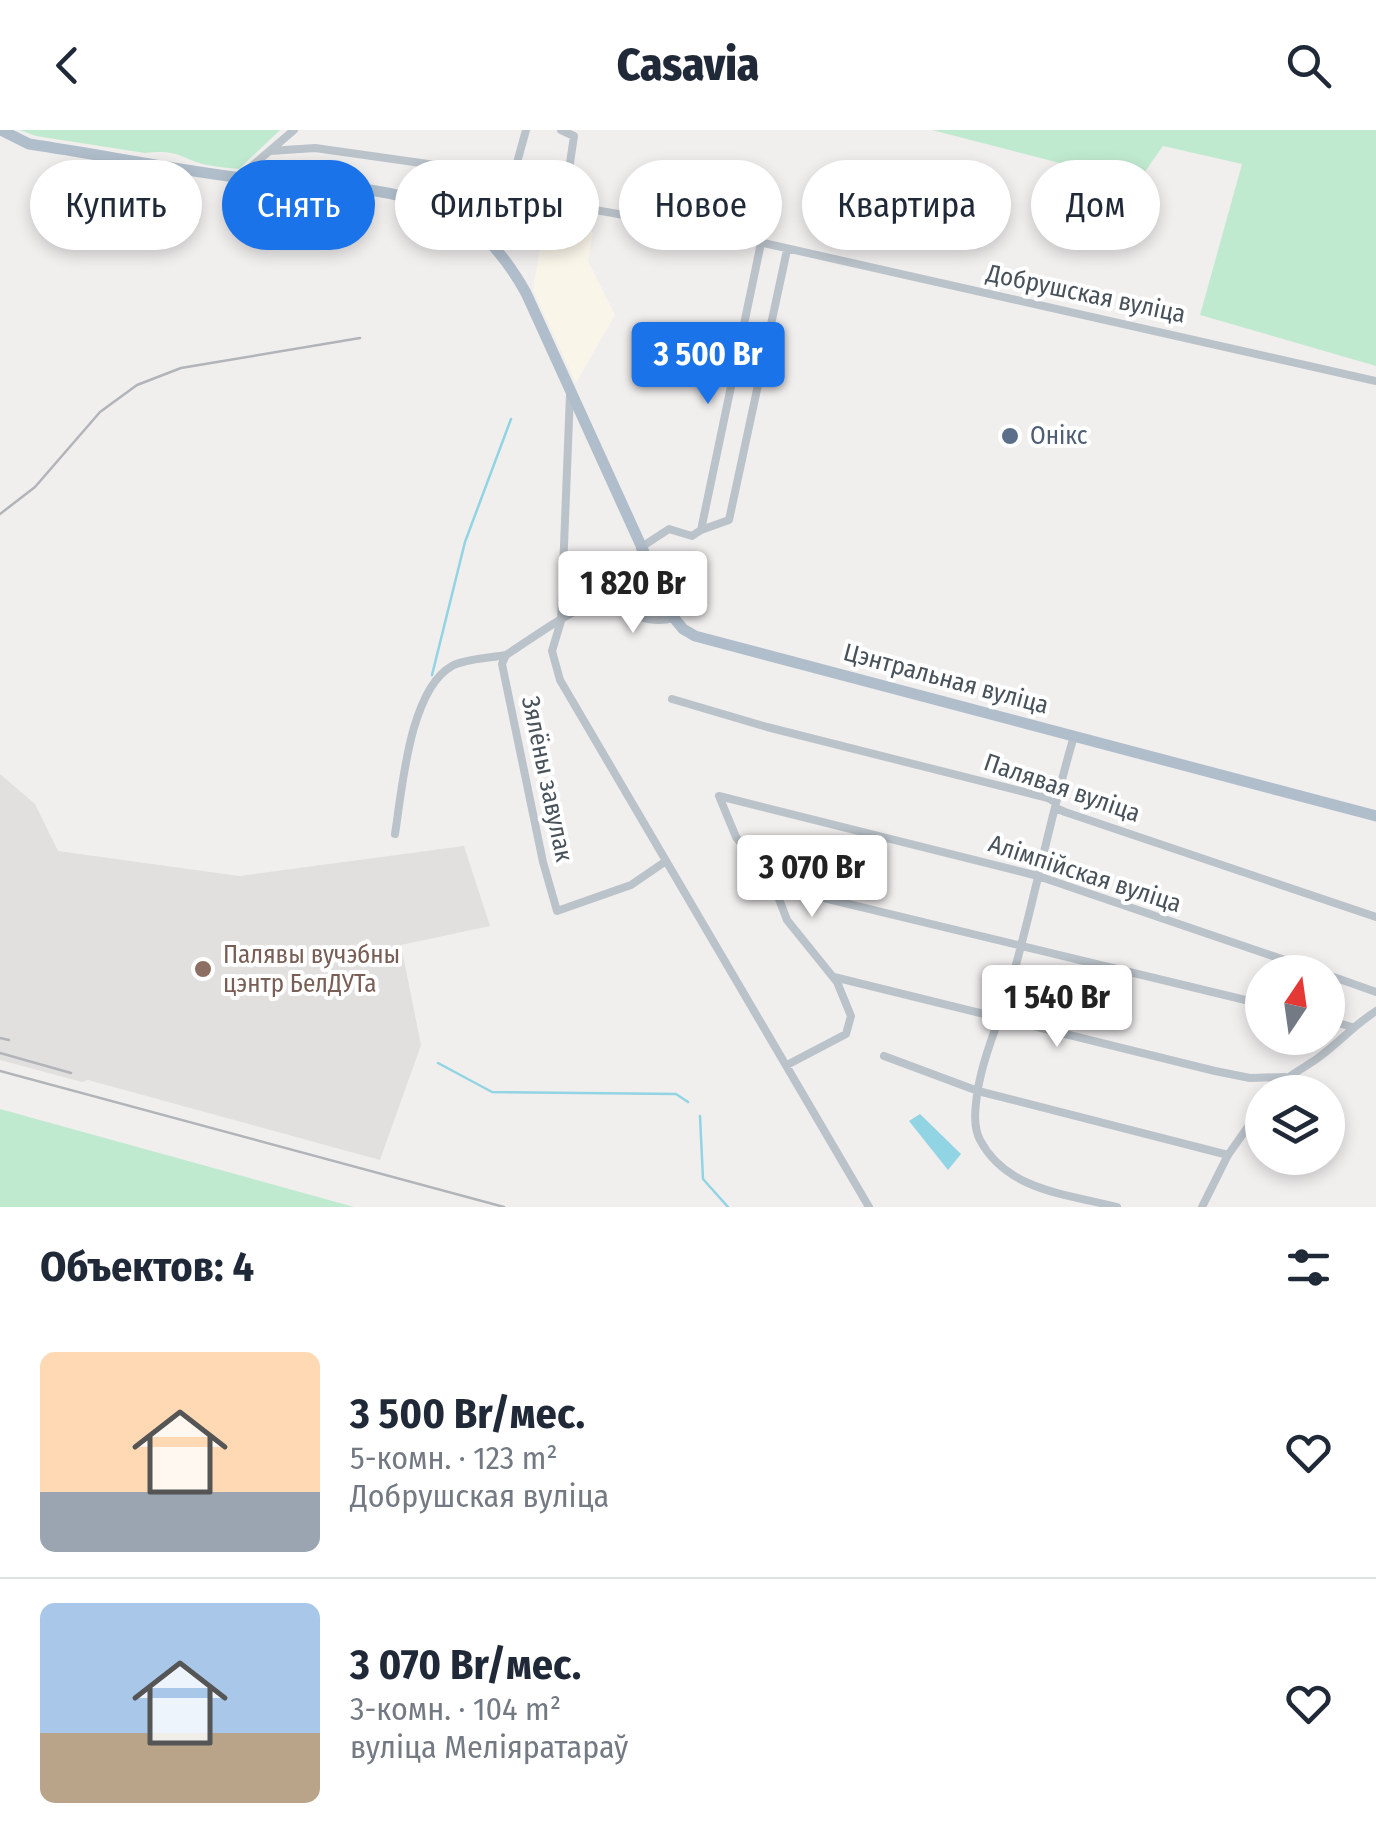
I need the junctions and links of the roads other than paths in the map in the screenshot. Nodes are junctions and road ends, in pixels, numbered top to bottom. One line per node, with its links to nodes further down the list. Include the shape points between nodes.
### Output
1 (1, 130): 10 (main road, via 30,144)
2 (294, 130): 5 (street)
3 (526, 130): 8 (street)
4 (560, 130): 9 (street, via 574,136)
5 (270, 151): 6 (street); 7 (street, via 315,148)
6 (259, 160)
7 (400, 160)
8 (518, 160)
9 (570, 160)
10 (222, 174)
11 (782, 248): 14 (street, Добрушская вуліца)
12 (496, 250): 16 (main road, via 514,272)
13 (759, 250): 17 (street)
14 (787, 250): 15 (street, Добрушская вуліца); 17 (street, via 729,520)
15 (1376, 380)
16 (570, 386): 18 (main road); 20 (street)
17 (701, 530): 18 (street, via 692,536 669,529)
18 (640, 548): 19 (main road)
19 (674, 618): 20 (street, via 658,623 592,606); 23 (main road, Цэнтральная вуліца, via 695,636 731,647)
20 (561, 622): 21 (street); 27 (street, via 552,651 560,680)
21 (506, 655): 26 (street, via 452,666 432,686 413,730); 27 (street, Зялёны завулак, via 502,673 557,911 632,885)
22 (672, 699): 24 (street, Палявая вуліца)
23 (1074, 736): 24 (street); 25 (main road, Цэнтральная вуліца)
24 (1054, 802): 28 (street); 30 (street, Палявая вуліца, via 1064,812)
25 (1376, 816)
26 (394, 834)
27 (666, 860): 42 (street)
28 (1038, 876): 29 (street, Алімпійская вуліца, via 718,796 736,837); 31 (street); 32 (street, Алімпійская вуліца)
29 (774, 886): 31 (street); 33 (street, via 787,920)
30 (1376, 917)
31 (1022, 946): 36 (street); 38 (street)
32 (1270, 955)
33 (834, 977): 38 (street); 42 (street, via 851,1016 846,1034)
34 (1345, 981): 35 (street)
35 (1376, 992)
36 (1245, 1000)
37 (1376, 1012): 40 (street)
38 (998, 1016): 44 (street); 45 (street)
39 (1345, 1025): 40 (street)
40 (1352, 1027): 43 (street)
41 (884, 1056): 45 (street)
42 (787, 1065): 48 (street)
43 (1288, 1075)
44 (1245, 1077)
45 (978, 1091): 47 (street); 49 (street, via 978,1137 1003,1170 1034,1186)
46 (1245, 1131): 47 (street)
47 (1228, 1155): 50 (street)
48 (870, 1207)
49 (1118, 1207)
50 (1202, 1207)

